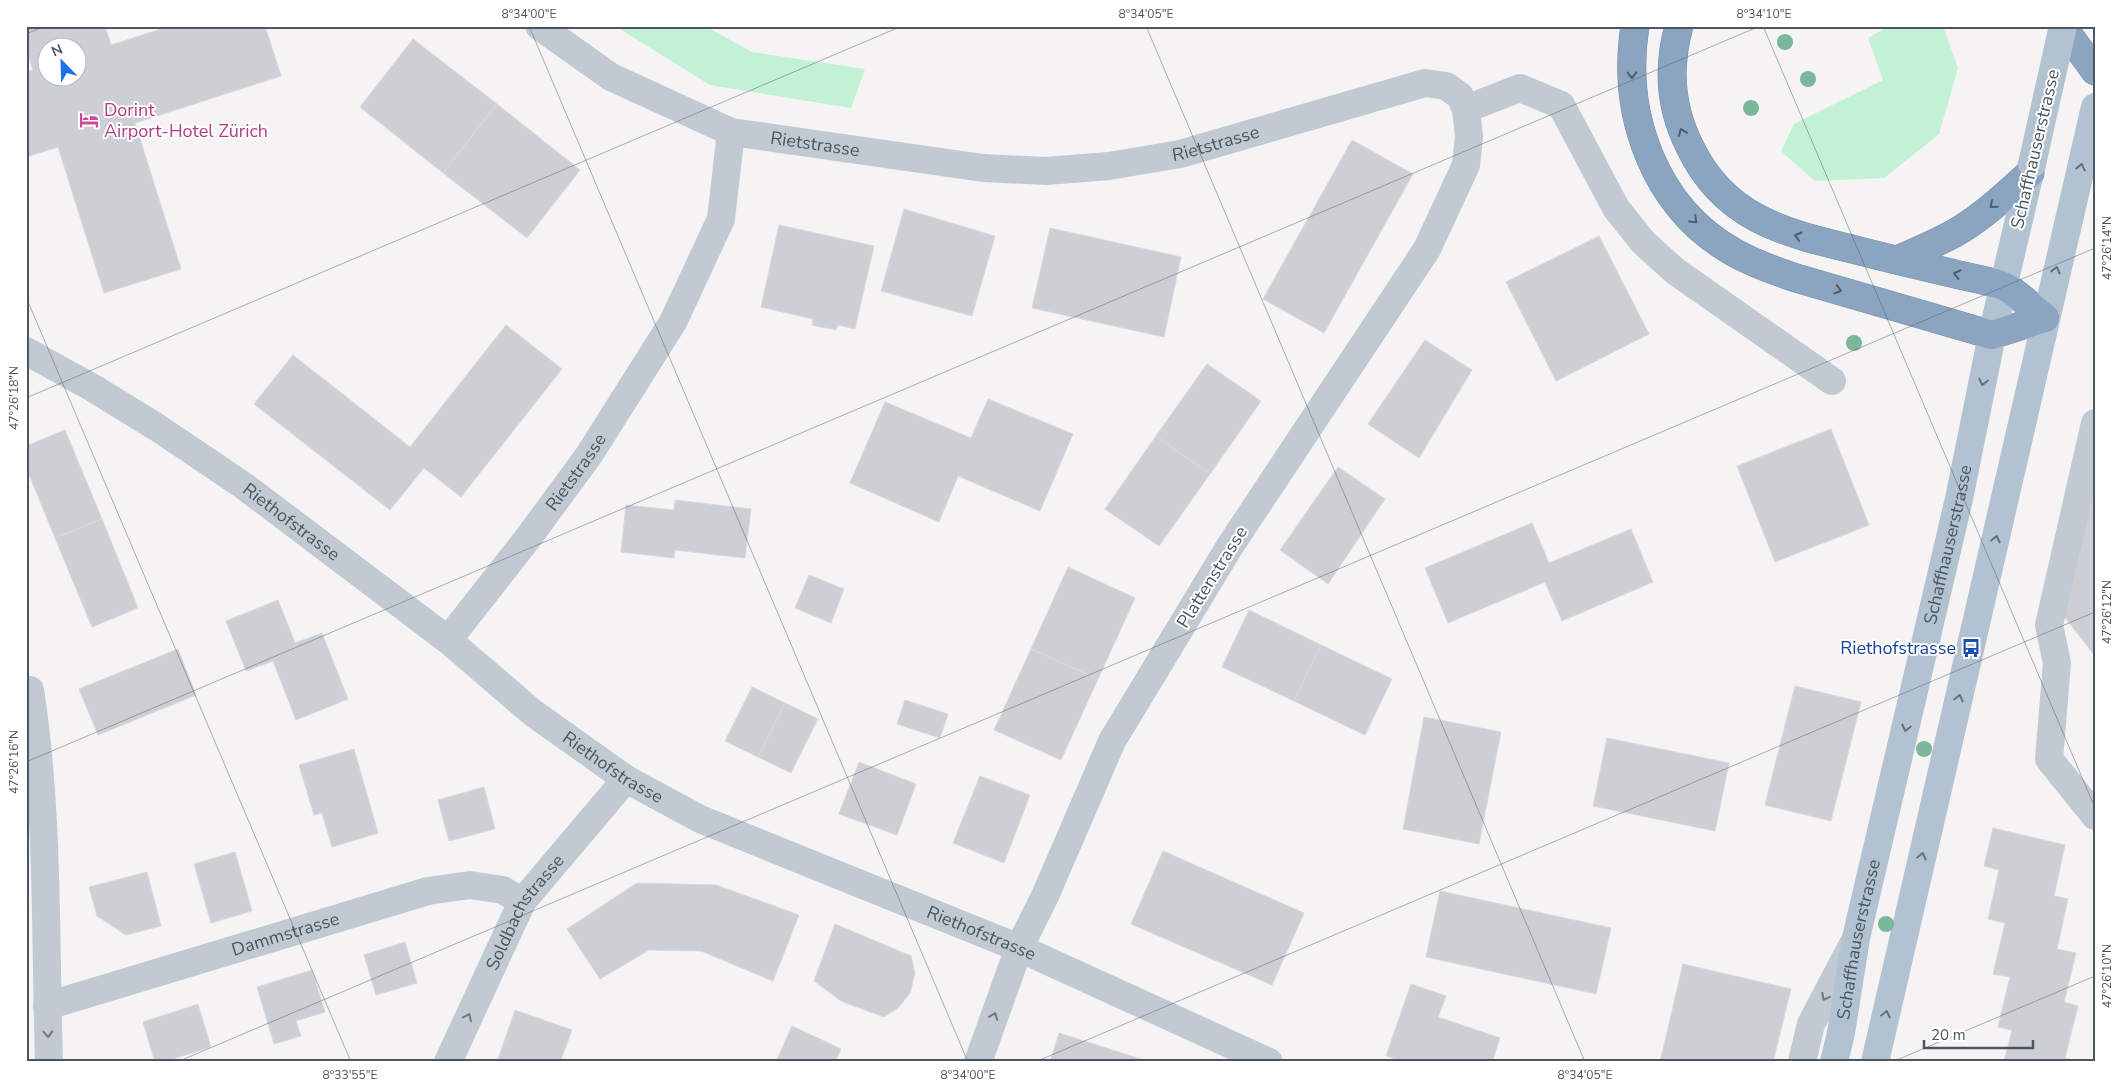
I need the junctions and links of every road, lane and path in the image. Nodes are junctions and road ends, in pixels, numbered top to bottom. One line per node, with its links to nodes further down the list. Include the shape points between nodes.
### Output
1 (539, 26): 8 (street, via 611,78)
2 (1635, 26): 13 (highway, one-way to 13, via 1632,94 1646,151 1683,210 1706,232 1734,252 1772,270)
3 (1679, 26): 10 (highway, one-way to 3, via 1799,237 1754,218 1721,193 1694,157 1676,116 1672,74)
4 (2063, 26): 5 (highway); 9 (main road, Schaffhauserstrasse, bridge)
5 (2095, 71)
6 (2095, 107): 12 (main road, one-way to 6)
7 (1466, 109): 8 (street, Rietstrasse, via 1460,96 1446,86 1425,84 1180,154 1109,166 1046,171 983,168); 15 (street, via 1520,88 1561,105 1616,208 1643,242 1675,272); 23 (street, Plattenstrasse, via 1469,136 1466,165 1427,249 1230,546 1112,741)
8 (731, 132): 17 (street, Rietstrasse, via 721,219 673,322 589,455)
9 (2031, 169): 10 (highway, one-way to 10, via 1987,211 1960,230); 11 (main road, Schaffhauserstrasse)
10 (1897, 260): 11 (highway, one-way to 10)
11 (2004, 286): 12 (highway); 13 (main road, Schaffhauserstrasse)
12 (2045, 318): 13 (highway); 31 (main road, one-way to 12)
13 (1992, 335): 22 (main road, Schaffhauserstrasse, one-way to 22, via 1954,518)
14 (26, 351): 17 (street, Riethofstrasse, via 134,413 244,486)
15 (1832, 381)
16 (2095, 424): 20 (street, via 2049,625 2057,663 2049,759)
17 (448, 640): 19 (street, Riethofstrasse, via 533,713)
18 (30, 690): 24 (street, via 43,807)
19 (626, 779): 21 (street, Soldbachstrasse); 23 (street, Riethofstrasse, via 700,819)
20 (2095, 816)
21 (522, 902): 24 (street, Dammstrasse, via 503,890 470,885 428,891); 26 (street, Soldbachstrasse, one-way to 21)
22 (1856, 938): 29 (street, one-way to 29, via 1811,1024); 30 (main road, Schaffhauserstrasse)
23 (1019, 948): 27 (street, Plattenstrasse, one-way to 23); 28 (street, Riethofstrasse)
24 (47, 1006): 25 (street, one-way to 25)
25 (49, 1062)
26 (448, 1062)
27 (978, 1062)
28 (1269, 1062)
29 (1802, 1062)
30 (1834, 1062)
31 (1875, 1062)

